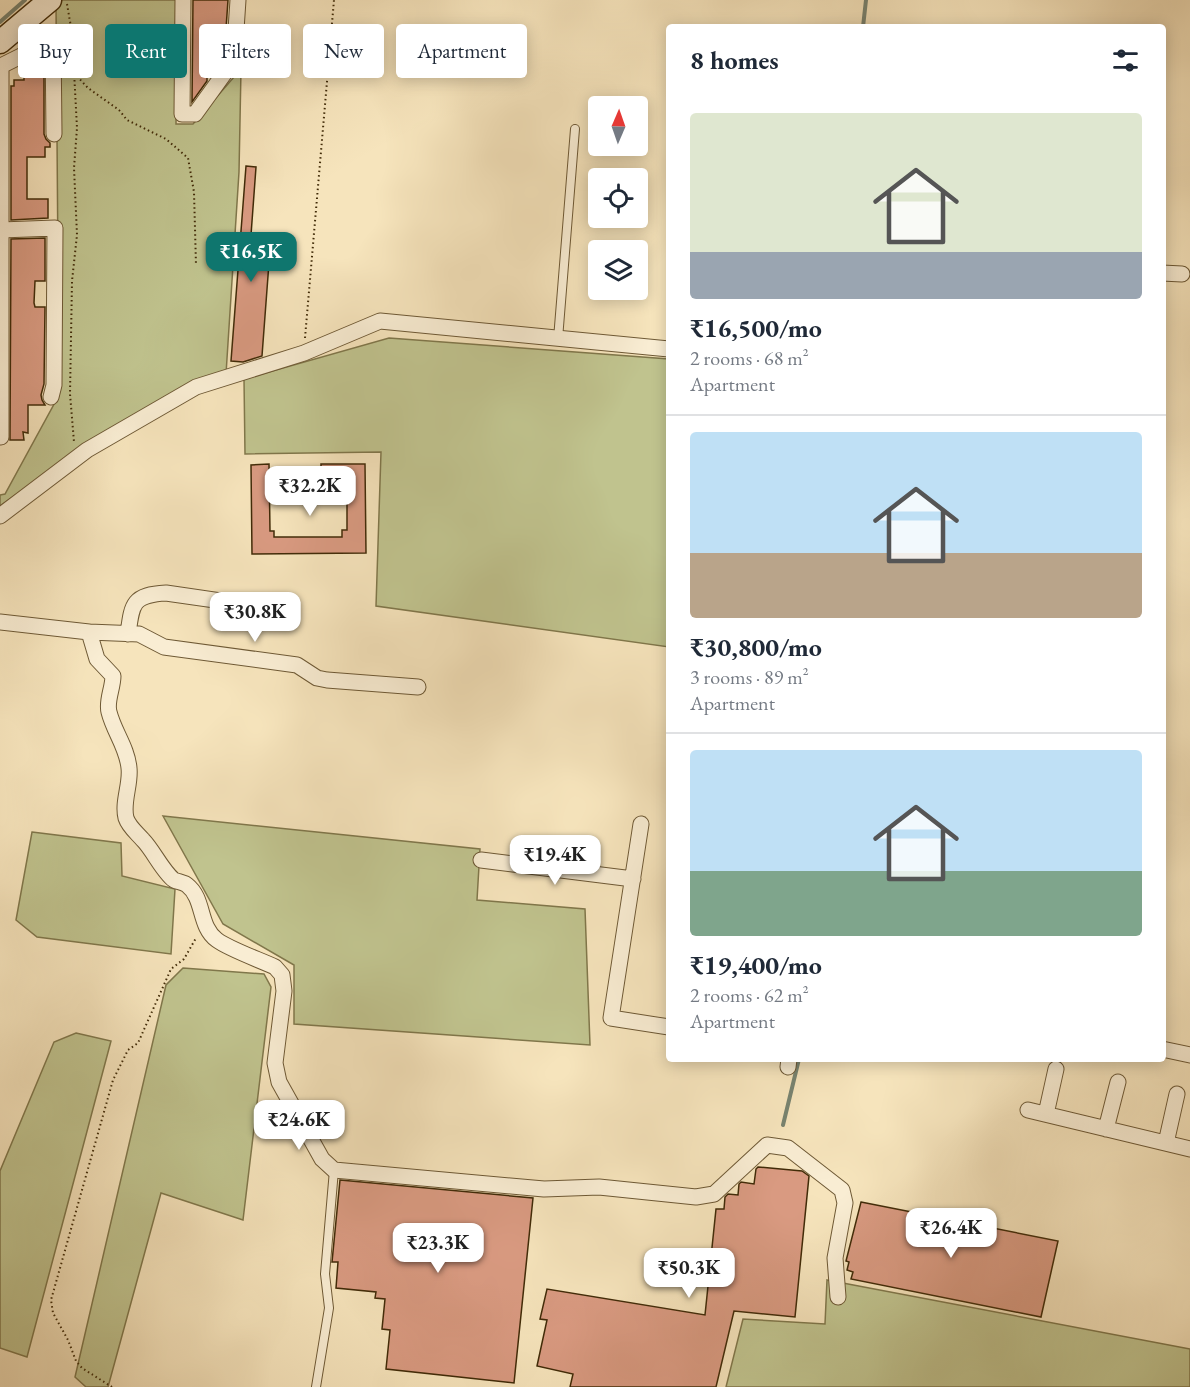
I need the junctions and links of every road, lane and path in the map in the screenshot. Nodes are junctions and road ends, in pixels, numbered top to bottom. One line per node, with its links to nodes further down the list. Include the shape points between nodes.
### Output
1 (50, 0): 6 (street)
2 (66, 0): 7 (path)
3 (183, 0): 4 (street, via 182,114 195,114 234,60)
4 (238, 0)
5 (334, 0): 22 (path)
6 (22, 24)
7 (70, 24)
8 (18, 28): 9 (street)
9 (0, 42)
10 (18, 58): 16 (street, via 1,66)
11 (53, 78): 15 (street)
12 (74, 78): 25 (path, via 77,235 70,394)
13 (79, 78): 17 (path, via 127,120 166,139 188,158 194,192)
14 (575, 129): 20 (lane)
15 (54, 134)
16 (1, 230): 23 (street, via 55,228); 24 (street)
17 (196, 266)
18 (1166, 273): 19 (street)
19 (1182, 274)
20 (558, 339): 21 (street); 22 (street, via 380,321)
21 (666, 349)
22 (304, 353): 25 (street, via 196,387)
23 (51, 397)
24 (1, 437)
25 (75, 459): 26 (street)
26 (0, 516)
27 (284, 610): 30 (street, via 151,594 137,601 131,610)
28 (0, 622): 29 (street)
29 (89, 632): 30 (street); 35 (street, via 97,659 113,676 108,705 129,767 126,817 173,879 187,885 200,903)
30 (128, 634): 31 (street, via 139,634 164,646 297,665 327,680)
31 (418, 687)
32 (641, 824): 34 (street)
33 (481, 860): 34 (street)
34 (633, 879): 36 (street, via 611,1018)
35 (204, 925): 47 (street, via 217,940 275,967 282,975 284,991 275,1063 279,1082 322,1159); 49 (path, via 184,959 171,969 138,1043 128,1050 117,1072 51,1300 53,1313 76,1361)
36 (666, 1027)
37 (1166, 1050): 38 (street)
38 (1190, 1055)
39 (1056, 1069): 43 (street)
40 (1118, 1082): 44 (street)
41 (1177, 1094): 45 (street)
42 (1028, 1110): 43 (street)
43 (1046, 1114): 44 (street)
44 (1107, 1129): 45 (street)
45 (1166, 1143): 46 (street)
46 (1190, 1149)
47 (334, 1170): 48 (street, via 544,1189 599,1187 696,1197 714,1194 767,1145 788,1148 842,1190 846,1203 835,1258); 50 (lane, via 325,1274 329,1308)
48 (838, 1297)
49 (112, 1387)
50 (316, 1387)

